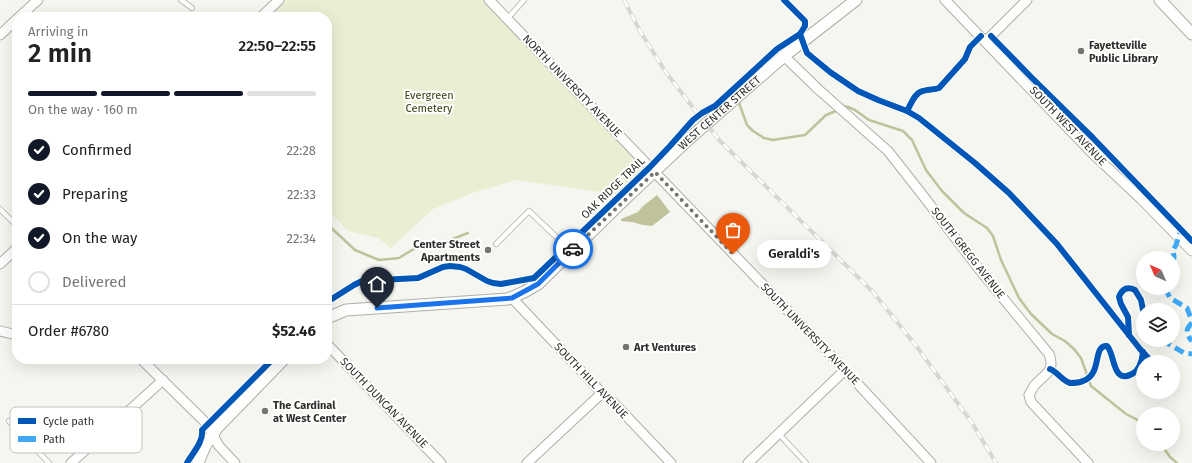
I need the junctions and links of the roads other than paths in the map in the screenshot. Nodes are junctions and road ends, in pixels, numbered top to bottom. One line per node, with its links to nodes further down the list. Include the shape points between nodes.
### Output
1 (38, 0): 11 (street)
2 (182, 0): 10 (lane)
3 (279, 0): 12 (street)
4 (489, 0): 13 (street, NORTH UNIVERSITY AVENUE)
5 (524, 0): 13 (lane)
6 (856, 0): 18 (street, WEST CENTER STREET)
7 (945, 0): 17 (street, SOUTH WEST AVENUE)
8 (1027, 0): 17 (street)
9 (1160, 0): 15 (street)
10 (192, 8)
11 (25, 12)
12 (266, 12)
13 (507, 19): 19 (street, NORTH UNIVERSITY AVENUE)
14 (12, 24): 16 (street)
15 (1192, 34)
16 (0, 35)
17 (986, 41): 24 (street, SOUTH WEST AVENUE, via 1092,154)
18 (784, 56): 19 (street, WEST CENTER STREET); 52 (street, SOUTH GREGG AVENUE, via 888,151 979,269 1049,354 1051,367 1047,375 1034,386 1029,395 1031,402)
19 (655, 172): 23 (street, WEST CENTER STREET); 34 (street, SOUTH UNIVERSITY AVENUE)
20 (0, 209): 21 (lane)
21 (12, 221)
22 (496, 244): 23 (lane, via 530,211)
23 (571, 251): 27 (street, WEST CENTER STREET, via 538,284)
24 (1192, 251)
25 (12, 253): 26 (street)
26 (0, 264)
27 (512, 298): 28 (street, WEST CENTER STREET, via 346,310); 36 (street, SOUTH HILL AVENUE)
28 (332, 316)
29 (0, 332): 30 (street)
30 (12, 334)
31 (332, 349): 47 (street, SOUTH DUNCAN AVENUE)
32 (146, 364): 35 (street)
33 (279, 364): 38 (street)
34 (845, 370): 39 (street); 51 (street, SOUTH UNIVERSITY AVENUE)
35 (163, 380): 37 (street); 38 (street, via 207,424)
36 (602, 393): 42 (street); 48 (street, SOUTH HILL AVENUE)
37 (133, 407)
38 (212, 434): 45 (street); 46 (street)
39 (778, 434): 49 (street); 50 (lane)
40 (40, 453): 43 (lane)
41 (82, 453): 44 (street)
42 (531, 462)
43 (50, 463)
44 (71, 463)
45 (198, 463)
46 (235, 463)
47 (441, 463)
48 (671, 463)
49 (748, 463)
50 (806, 463)
51 (931, 463)
52 (1088, 463)

